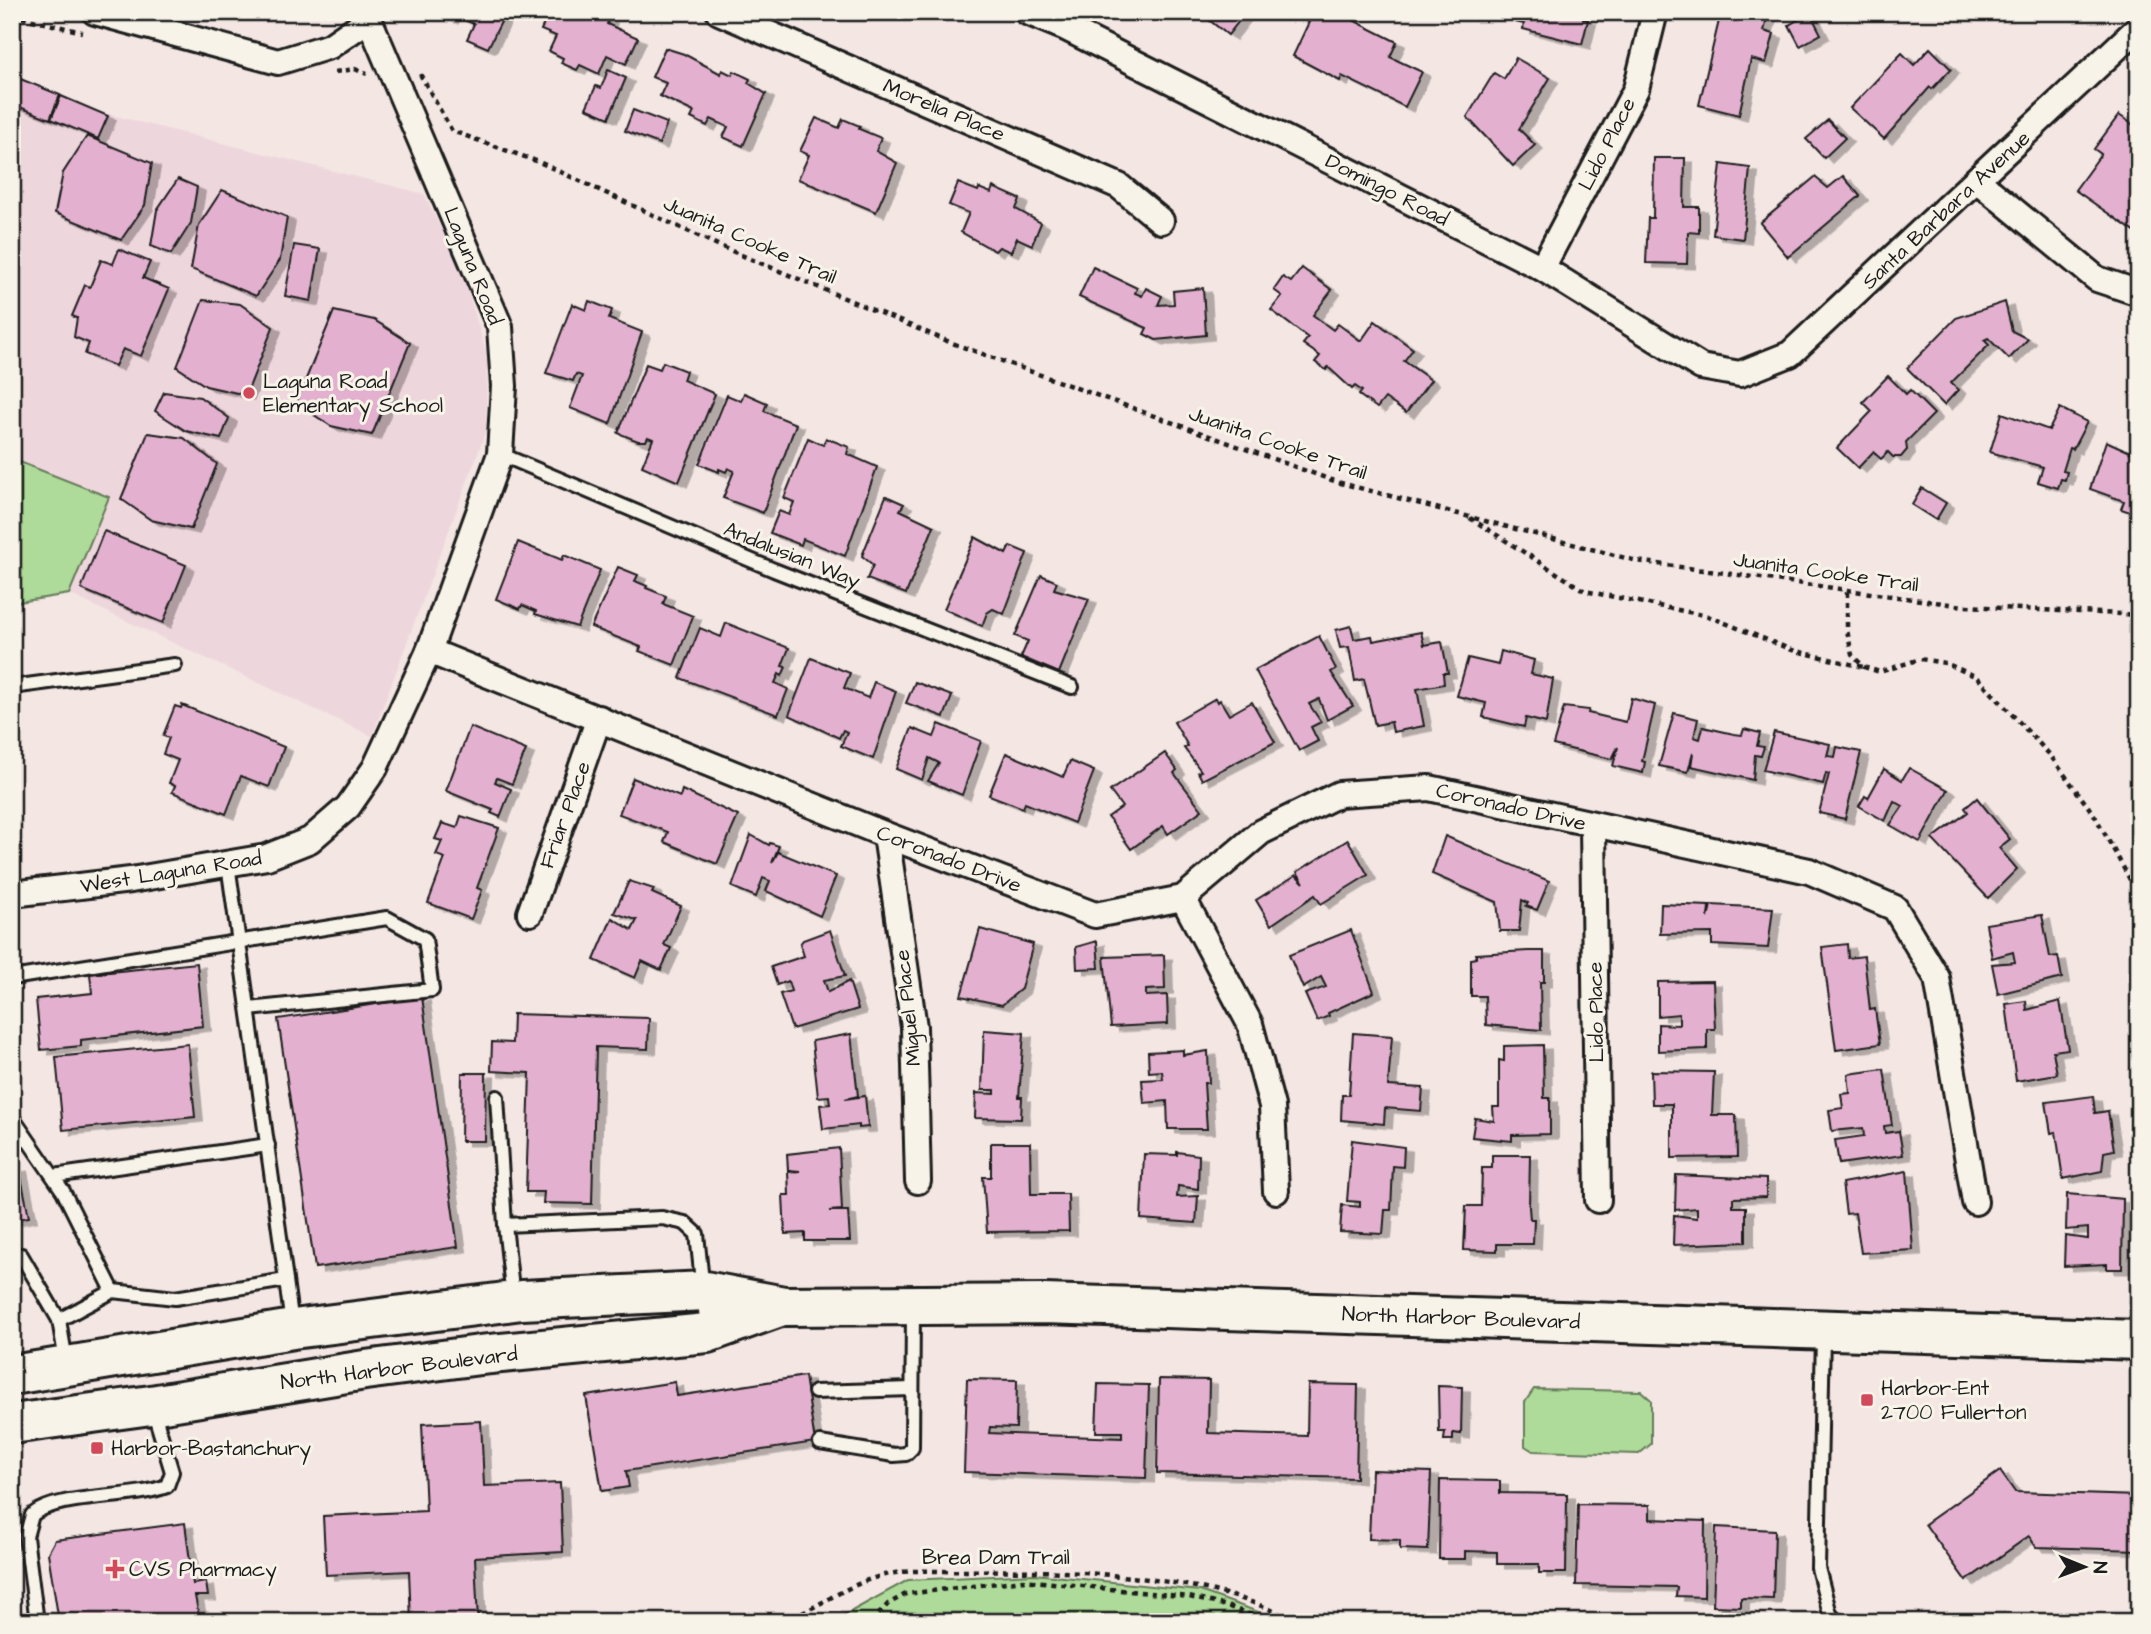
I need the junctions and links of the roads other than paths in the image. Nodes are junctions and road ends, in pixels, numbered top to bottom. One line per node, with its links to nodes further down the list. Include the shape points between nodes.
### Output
1 (95, 12): 5 (street, via 278,62 331,46)
2 (719, 12): 9 (street, Morelia Place, via 1119,186)
3 (1027, 12): 6 (street, Domingo Road)
4 (1655, 12): 10 (street, Lido Place, via 1636,89)
5 (366, 16): 13 (street, Laguna Road, via 500,327 504,386)
6 (1070, 20): 10 (street, Domingo Road)
7 (2139, 27): 8 (street, Santa Barbara Avenue)
8 (1978, 181): 11 (street, via 2097,279); 12 (street, Santa Barbara Avenue, via 1790,354)
9 (1160, 221)
10 (1542, 268): 12 (street, Domingo Road, via 1701,367)
11 (2139, 293)
12 (1740, 374)
13 (500, 454): 14 (street, Laguna Road); 17 (lane, Andalusian Way, via 775,570)
14 (429, 651): 18 (street, Coronado Drive); 21 (street, West Laguna Road, via 376,768 348,807 310,840 267,858)
15 (175, 665): 16 (lane)
16 (12, 687)
17 (1072, 687)
18 (599, 718): 20 (street, Coronado Drive); 24 (street, Friar Place)
19 (1593, 825): 23 (street, Coronado Drive, via 1429,788 1339,794 1261,832); 34 (street, Lido Place); 35 (street, Coronado Drive, via 1809,871 1895,908 1937,978)
20 (886, 835): 23 (street, Coronado Drive, via 1095,915); 32 (street, Miguel Place, via 914,1027)
21 (228, 864): 22 (street, West Laguna Road); 25 (lane)
22 (12, 894)
23 (1183, 898): 33 (street, via 1250,1024 1272,1106)
24 (530, 913)
25 (239, 940): 26 (lane); 27 (lane); 27 (lane, via 387,918 425,939 432,990)
26 (12, 978)
27 (249, 1009): 30 (lane)
28 (497, 1097): 36 (lane)
29 (12, 1117): 31 (lane)
30 (268, 1145): 31 (lane); 38 (lane)
31 (54, 1176): 39 (lane)
32 (918, 1181)
33 (1276, 1191)
34 (1598, 1200)
35 (1975, 1202)
36 (505, 1224): 40 (lane, via 662,1218 685,1223 699,1239); 41 (lane)
37 (12, 1256): 44 (lane, via 20,1255)
38 (286, 1280): 39 (lane, via 175,1298); 45 (lane)
39 (113, 1291): 44 (lane)
40 (705, 1291): 41 (main road, North Harbor Boulevard); 43 (main road, North Harbor Boulevard); 47 (lane)
41 (513, 1301): 45 (main road, North Harbor Boulevard)
42 (914, 1305): 43 (main road, North Harbor Boulevard); 46 (main road, North Harbor Boulevard, via 1044,1304); 51 (lane)
43 (784, 1306): 47 (main road, North Harbor Boulevard)
44 (59, 1320): 49 (lane)
45 (293, 1329): 49 (main road, North Harbor Boulevard)
46 (1824, 1331): 48 (main road, North Harbor Boulevard); 57 (lane, via 1818,1568 1829,1615)
47 (707, 1333): 53 (main road, North Harbor Boulevard, via 480,1355)
48 (2139, 1340)
49 (67, 1366): 50 (main road, North Harbor Boulevard)
50 (12, 1375)
51 (912, 1390): 52 (lane); 55 (lane, via 912,1448 906,1454)
52 (815, 1392)
53 (151, 1405): 54 (main road, North Harbor Boulevard); 56 (lane, via 172,1472 167,1486 57,1504 32,1515 26,1537)
54 (12, 1424)
55 (820, 1443)
56 (37, 1622)
57 (1837, 1622)

